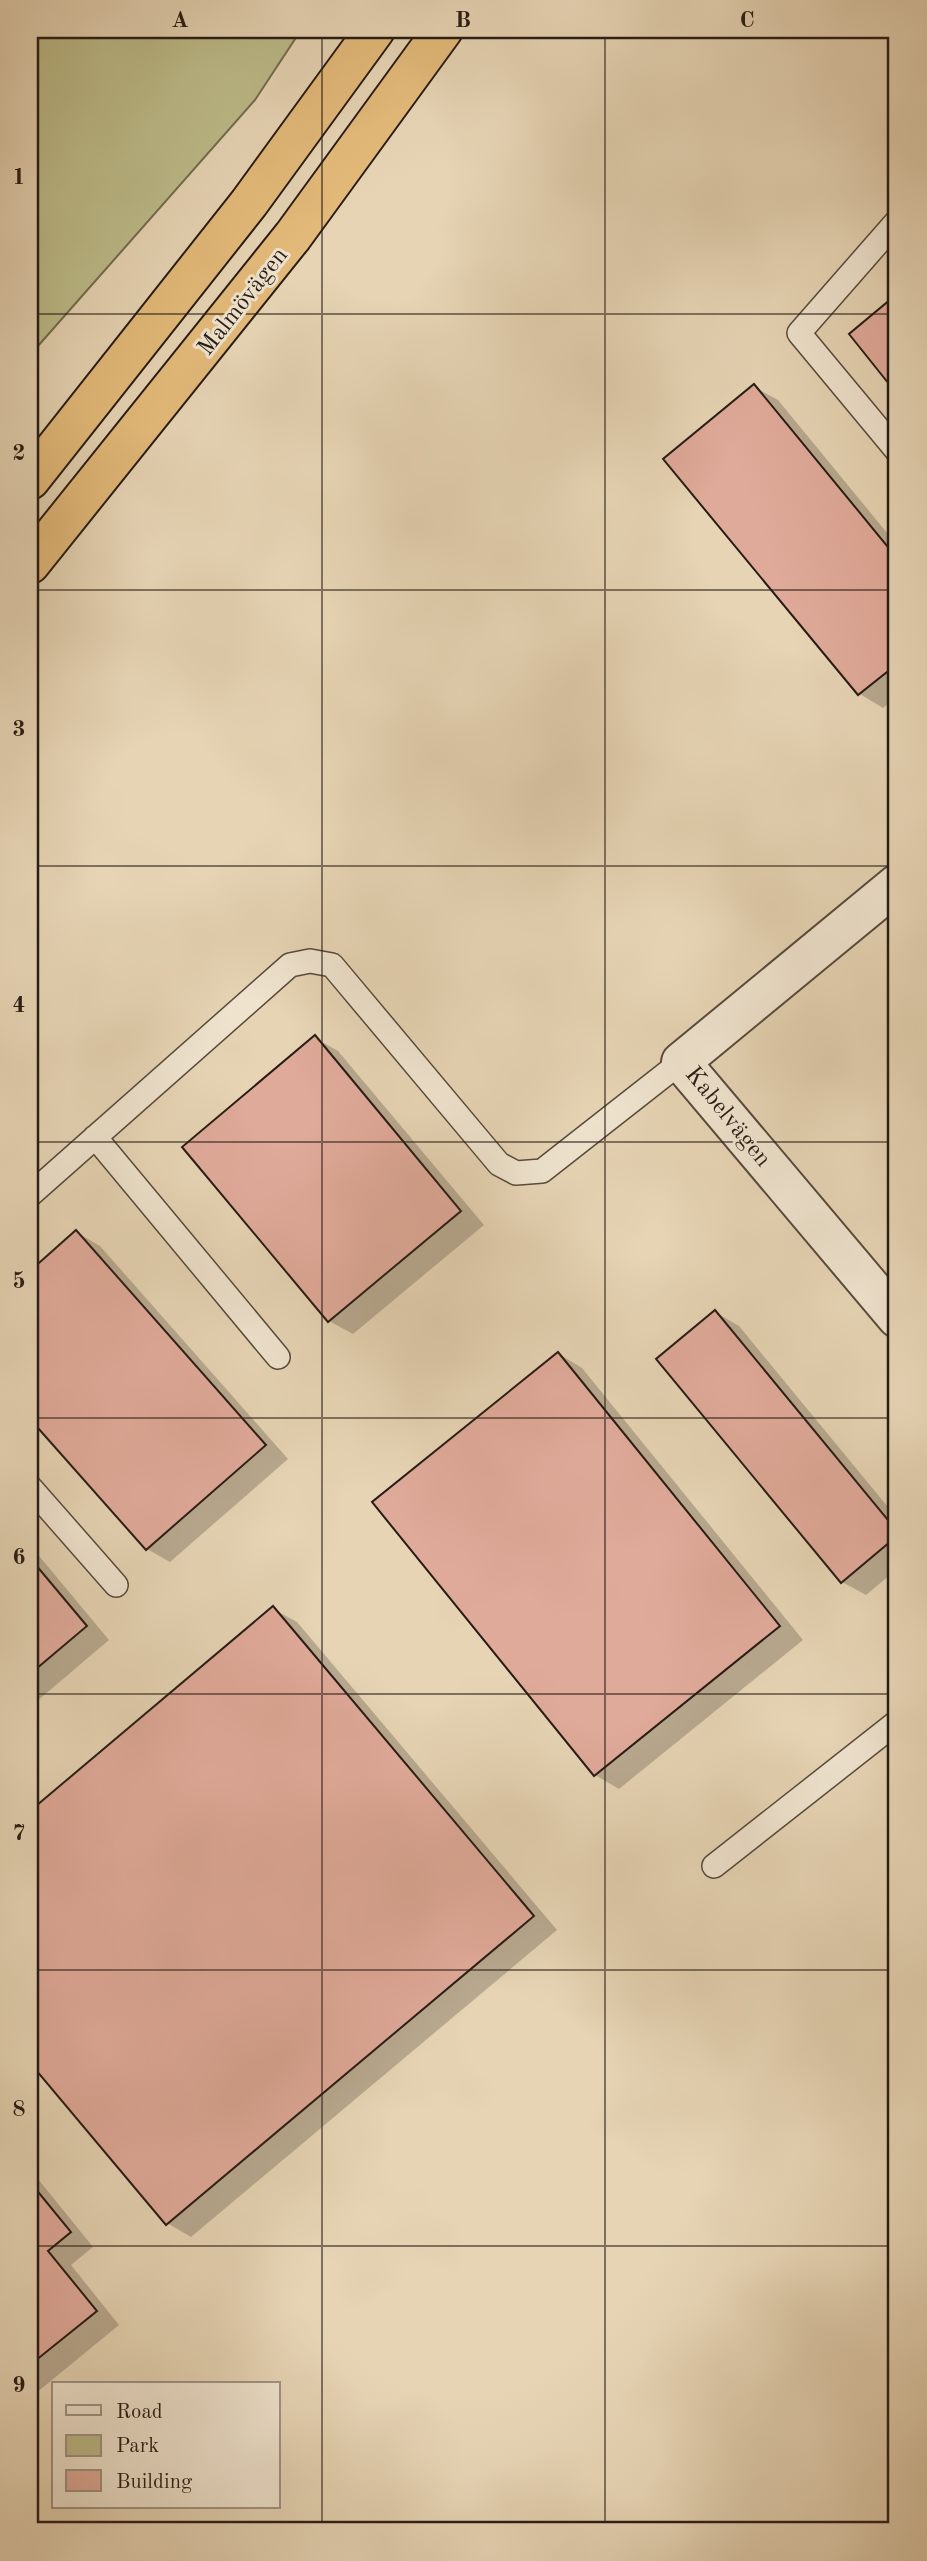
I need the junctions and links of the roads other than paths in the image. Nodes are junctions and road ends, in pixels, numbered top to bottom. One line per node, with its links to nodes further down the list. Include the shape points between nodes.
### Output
1 (375, 30): 5 (highway, via 249,203)
2 (443, 30): 6 (highway, Malmövägen, via 293,236)
3 (897, 221): 4 (lane, via 799,333)
4 (897, 451)
5 (30, 480)
6 (30, 564)
7 (897, 884): 8 (street, Kabelvägen)
8 (681, 1062): 9 (lane, via 542,1171 516,1173 499,1164 332,965 310,961 290,965); 11 (street, Kabelvägen)
9 (95, 1137): 10 (lane); 12 (lane)
10 (30, 1195)
11 (897, 1318)
12 (278, 1357)
13 (30, 1487): 14 (lane)
14 (116, 1585)
15 (897, 1722): 16 (lane)
16 (714, 1866)

